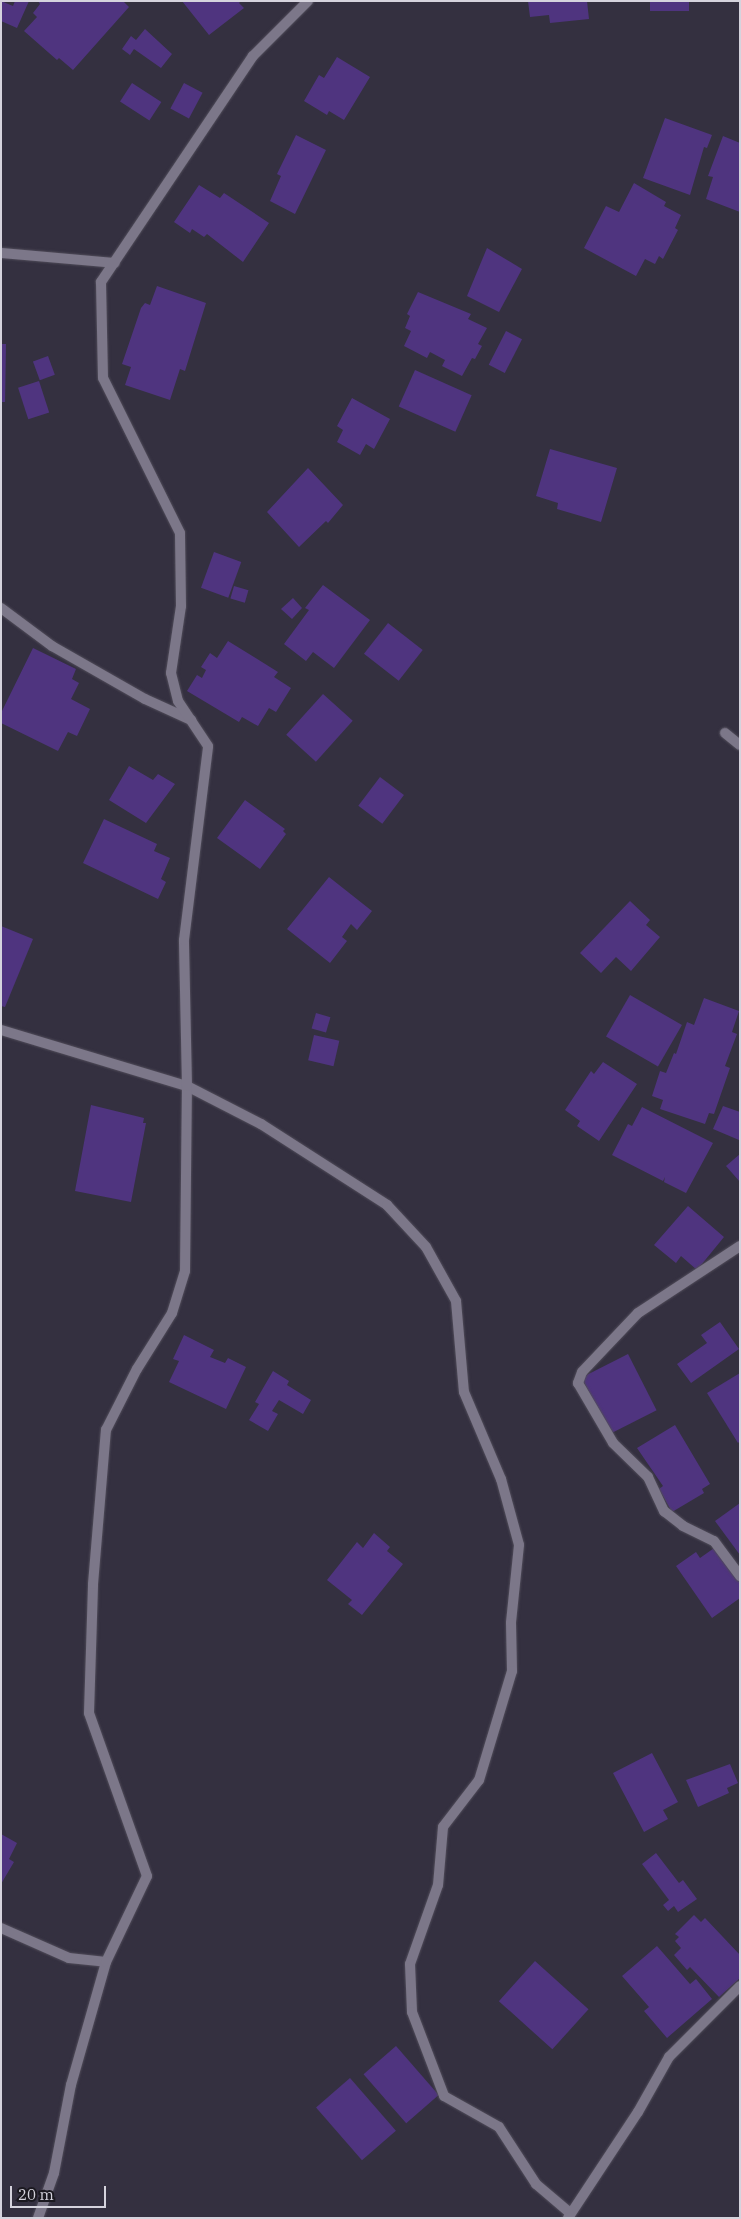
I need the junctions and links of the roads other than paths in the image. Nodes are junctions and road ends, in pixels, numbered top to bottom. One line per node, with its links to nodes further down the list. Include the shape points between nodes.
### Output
1 (308, 1): 3 (street, via 253,56)
2 (1, 253): 3 (street)
3 (115, 263): 5 (street, via 101,282 102,378 180,533 181,606 171,673 178,701)
4 (1, 608): 5 (street, via 52,646)
5 (191, 721): 9 (street, via 208,746 184,940)
6 (725, 733): 7 (street)
7 (740, 745)
8 (1, 1030): 9 (street)
9 (188, 1086): 13 (street, via 185,1271 172,1312 137,1369 106,1430 93,1584 89,1713 147,1876); 15 (street, via 261,1124 387,1205 426,1247 456,1301 464,1392 501,1479 518,1545 511,1623 512,1671 479,1780 443,1826 438,1885 410,1964 412,2012 444,2096 498,2127 536,2184)
10 (740, 1246): 11 (street, via 638,1313 582,1372 578,1383 613,1443 648,1477 664,1511 683,1526 714,1541)
11 (740, 1576)
12 (1, 1928): 13 (street, via 69,1958)
13 (106, 1962): 16 (street, via 71,2085 54,2172)
14 (740, 1986): 15 (street, via 669,2057 638,2112)
15 (569, 2215)
16 (38, 2218)

